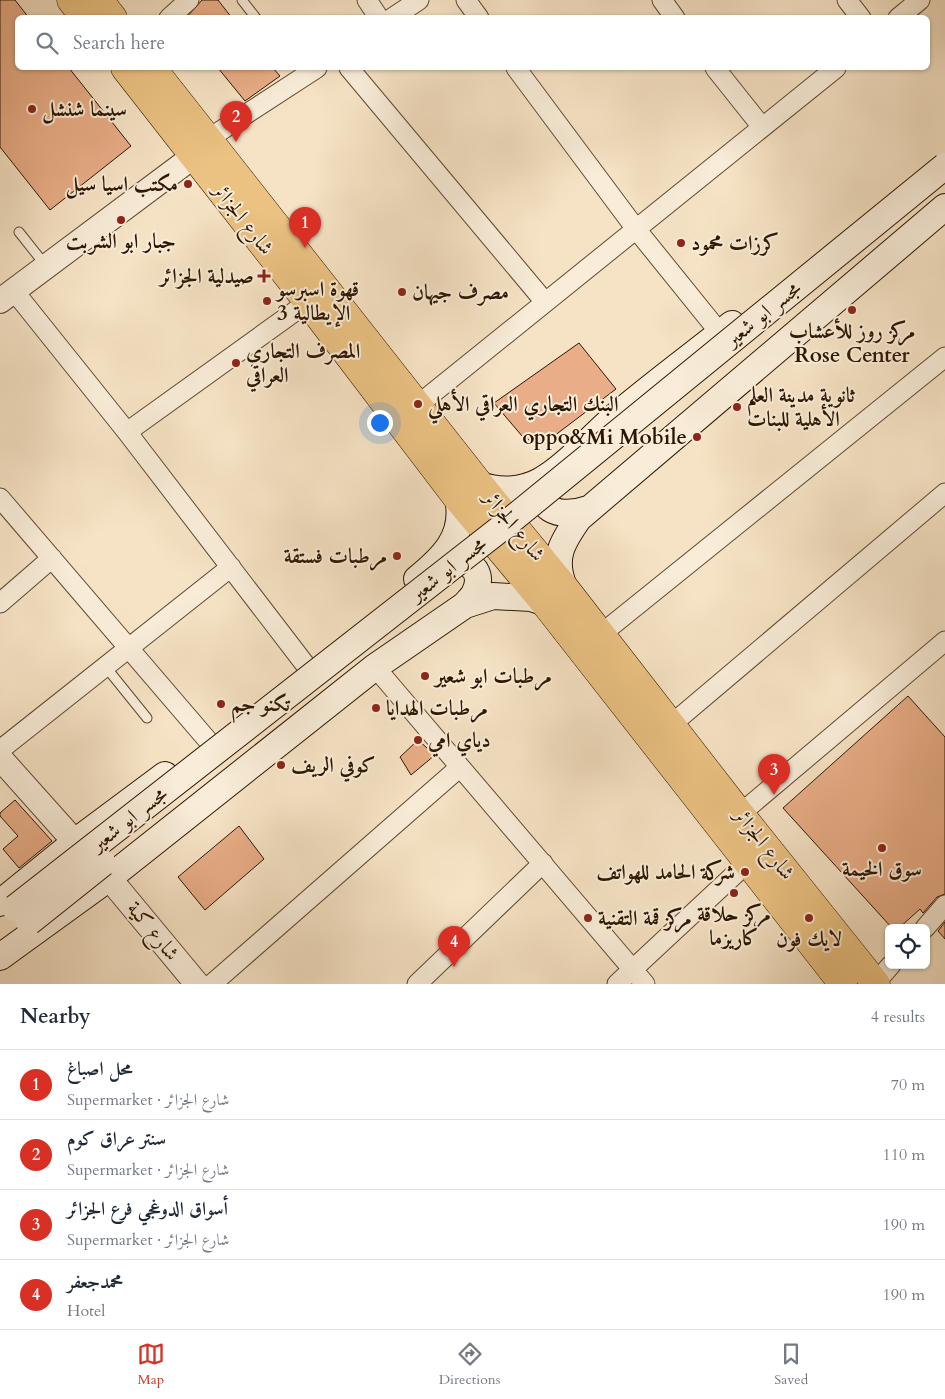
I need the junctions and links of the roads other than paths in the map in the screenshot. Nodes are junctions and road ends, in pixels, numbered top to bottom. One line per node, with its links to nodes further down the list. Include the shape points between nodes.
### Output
1 (71, 0): 11 (main road)
2 (99, 0): 12 (main road)
3 (189, 0): 13 (street)
4 (242, 0): 14 (lane)
5 (367, 0): 15 (street)
6 (419, 0): 16 (street)
7 (466, 0): 17 (street)
8 (662, 0): 18 (street)
9 (847, 0): 19 (street)
10 (920, 0): 20 (street)
11 (83, 15)
12 (111, 15)
13 (172, 15)
14 (254, 15)
15 (378, 15)
16 (396, 15)
17 (477, 15)
18 (673, 15)
19 (859, 15)
20 (902, 15)
21 (127, 70): 29 (main road, شارع الجزائر)
22 (153, 70): 29 (main road, شارع الجزائر)
23 (305, 70): 29 (street)
24 (351, 70): 39 (street)
25 (517, 70): 34 (street)
26 (717, 70): 28 (street)
27 (833, 70): 28 (street)
28 (762, 127): 34 (street)
29 (201, 147): 36 (street); 38 (main road, شارع الجزائر); 42 (main road, شارع الجزائر)
30 (945, 153): 40 (main road)
31 (945, 166): 74 (main road, مجسر ابو شعير, bridge, via 500,529)
32 (945, 186): 74 (main road, مجسر ابو شعير, bridge, via 511,542)
33 (945, 207): 49 (main road)
34 (636, 229): 39 (street); 40 (street)
35 (19, 232): 36 (lane)
36 (46, 266): 37 (street)
37 (7, 296): 43 (street)
38 (308, 302): 43 (street); 48 (main road, شارع الجزائر)
39 (545, 302): 42 (street)
40 (720, 333): 44 (main road, via 617,414)
41 (945, 357): 56 (street)
42 (418, 405): 45 (main road, شارع الجزائر)
43 (127, 432): 52 (street)
44 (550, 475): 45 (main road, via 514,489 490,489); 49 (main road, via 543,496 552,511 568,515)
45 (480, 485): 53 (main road, شارع الجزائر)
46 (945, 493): 63 (street)
47 (0, 498): 50 (street)
48 (458, 500): 51 (main road, via 461,513 458,529 445,556); 53 (main road, شارع الجزائر)
49 (588, 510): 53 (main road, via 568,534 561,549)
50 (52, 558): 54 (street); 58 (street)
51 (434, 566): 55 (main road, via 459,559 476,572 475,592); 60 (main road)
52 (231, 567): 58 (street); 60 (street)
53 (554, 594): 55 (main road, via 531,598 493,596); 56 (main road, شارع الجزائر); 71 (main road, شارع الجزائر)
54 (0, 602)
55 (466, 605): 61 (main road)
56 (600, 635): 63 (main road, شارع الجزائر)
57 (945, 641): 68 (street)
58 (128, 647): 59 (street); 64 (street)
59 (105, 666): 62 (lane); 65 (street)
60 (308, 667): 64 (main road)
61 (374, 667): 67 (street); 72 (main road)
62 (147, 718)
63 (672, 724): 68 (main road, شارع الجزائر)
64 (210, 743): 69 (main road)
65 (0, 750)
66 (0, 758): 69 (street)
67 (460, 767): 70 (street); 81 (street)
68 (740, 814): 79 (main road, شارع الجزائر)
69 (75, 842): 74 (main road)
70 (543, 863): 78 (street); 82 (street)
71 (747, 863): 78 (street); 85 (main road, شارع الجزائر)
72 (109, 878): 77 (main road); 80 (street, شارع كية)
73 (945, 905): 75 (street)
74 (11, 913): 76 (main road)
75 (928, 924)
76 (0, 949)
77 (0, 957)
78 (633, 970): 83 (street); 84 (street)
79 (880, 977)
80 (197, 984)
81 (212, 984)
82 (417, 984)
83 (617, 984)
84 (645, 984)
85 (842, 984)

